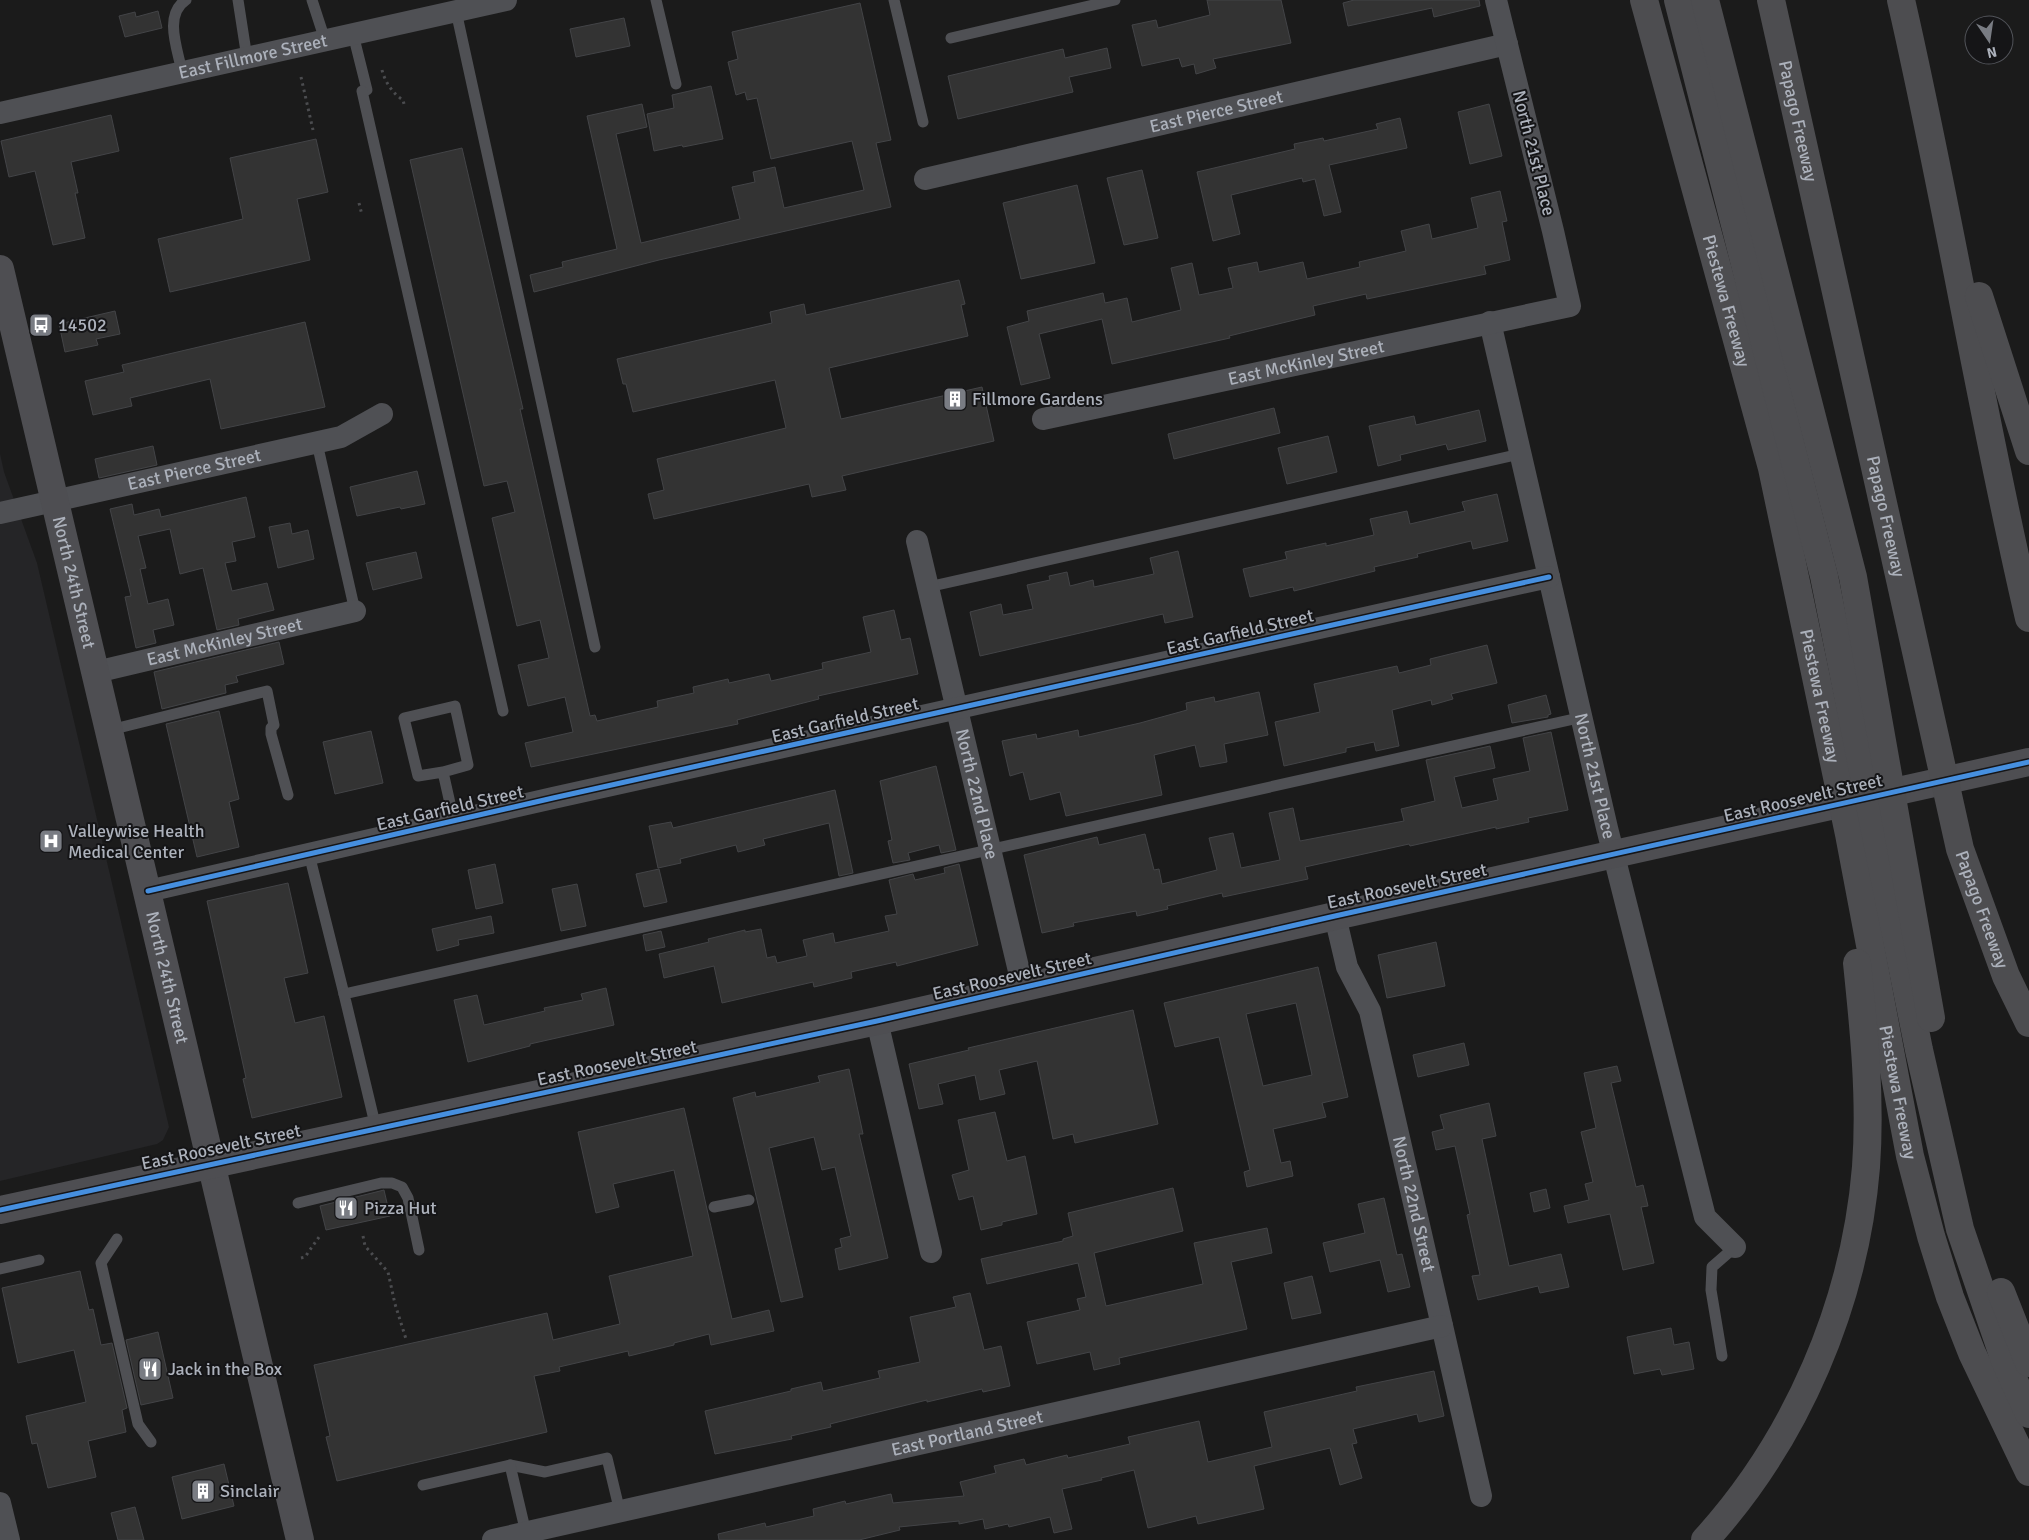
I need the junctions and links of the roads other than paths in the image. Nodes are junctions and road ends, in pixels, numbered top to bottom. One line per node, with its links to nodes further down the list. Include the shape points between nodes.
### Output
1 (186, 0): 20 (lane, via 175,12 173,26)
2 (238, 0): 19 (lane)
3 (312, 0): 17 (lane)
4 (506, 0): 14 (street, East Fillmore Street)
5 (656, 0): 21 (lane)
6 (894, 0): 23 (lane)
7 (1115, 0): 16 (lane)
8 (1496, 0): 18 (street, North 21st Place)
9 (1644, 0): 51 (highway, Piestewa Freeway, via 1772,468)
10 (1678, 0): 76 (highway, via 1824,576 1919,1050 1960,1229 2005,1361)
11 (1705, 0): 75 (highway, via 1853,577 1948,1110 1971,1204)
12 (1771, 0): 60 (highway, Papago Freeway, via 1960,849 2006,976)
13 (1901, 0): 24 (highway)
14 (456, 11): 15 (street, East Fillmore Street); 41 (lane)
15 (354, 34): 17 (street, East Fillmore Street); 44 (lane, via 364,91)
16 (951, 38)
17 (325, 40): 19 (street, East Fillmore Street)
18 (1507, 44): 25 (street, East Pierce Street); 27 (street, North 21st Place)
19 (247, 58): 20 (street, East Fillmore Street)
20 (182, 72): 22 (street, East Fillmore Street)
21 (676, 84)
22 (0, 113)
23 (923, 122)
24 (1937, 161): 32 (highway); 40 (highway)
25 (925, 178)
26 (0, 269): 34 (street, North 24th Street)
27 (1570, 306): 28 (street, East McKinley Street)
28 (1490, 322): 30 (street, East McKinley Street); 33 (street, North 21st Place)
29 (382, 414): 31 (street, East Pierce Street, via 341,437)
30 (1043, 419)
31 (317, 443): 34 (street, East Pierce Street); 39 (lane)
32 (2029, 451)
33 (1520, 454): 37 (street, North 21st Place); 38 (lane)
34 (55, 501): 35 (street, East Pierce Street); 42 (street, North 24th Street)
35 (0, 513)
36 (917, 541): 38 (street, North 22nd Place)
37 (1549, 577): 43 (street, East Garfield Street); 45 (street, North 21st Place)
38 (928, 587): 43 (street, North 22nd Place)
39 (355, 611): 42 (street, East McKinley Street)
40 (2029, 618)
41 (595, 647)
42 (96, 672): 46 (street, North 24th Street)
43 (956, 709): 50 (street, East Garfield Street); 52 (street, North 22nd Place)
44 (504, 711)
45 (1582, 717): 52 (lane); 54 (street, North 21st Place)
46 (110, 730): 49 (lane, via 267,691 274,725 271,734); 55 (street, North 24th Street)
47 (2029, 762): 54 (street, East Roosevelt Street)
48 (443, 772): 48 (lane, via 468,765 455,706 404,718 418,776); 50 (lane)
49 (288, 795)
50 (454, 821): 53 (street, East Garfield Street)
51 (1849, 834): 79 (highway, Piestewa Freeway, via 1910,1156 1931,1236 1972,1353); 88 (highway, via 1867,1109 1866,1166 1853,1250 1830,1331 1798,1404 1757,1474)
52 (991, 850): 57 (street, North 22nd Place); 58 (lane)
53 (309, 854): 55 (street, East Garfield Street); 58 (lane)
54 (1615, 854): 56 (street, East Roosevelt Street); 68 (street, North 21st Place, via 1704,1217)
55 (148, 891): 62 (street, North 24th Street)
56 (1335, 916): 57 (street, East Roosevelt Street); 73 (street, North 22nd Street, via 1347,967 1370,1011)
57 (1023, 988): 59 (street, East Roosevelt Street)
58 (344, 994): 61 (lane)
59 (877, 1021): 61 (street, East Roosevelt Street); 70 (street)
60 (2029, 1023)
61 (376, 1128): 62 (street, East Roosevelt Street)
62 (211, 1163): 66 (street, East Roosevelt Street); 86 (street, North 24th Street)
63 (749, 1200): 65 (lane)
64 (298, 1204): 69 (lane, via 392,1183 402,1187 408,1198)
65 (714, 1207)
66 (0, 1210)
67 (117, 1239): 77 (lane, via 101,1263 138,1424)
68 (1735, 1246): 74 (lane, via 1712,1267 1710,1290)
69 (419, 1250)
70 (931, 1252)
71 (39, 1260): 72 (lane)
72 (0, 1269)
73 (1442, 1326): 81 (street, North 22nd Street); 83 (street, East Portland Street)
74 (1722, 1356)
75 (2029, 1363)
76 (2029, 1414)
77 (151, 1442)
78 (510, 1465): 80 (lane); 83 (lane, via 545,1472 607,1458); 84 (lane)
79 (2029, 1472)
80 (423, 1485)
81 (1481, 1496)
82 (0, 1503): 85 (street)
83 (620, 1512): 84 (street, East Portland Street)
84 (526, 1533): 87 (street, East Portland Street)
85 (9, 1540)
86 (300, 1540)
87 (493, 1540)
88 (1706, 1540)

